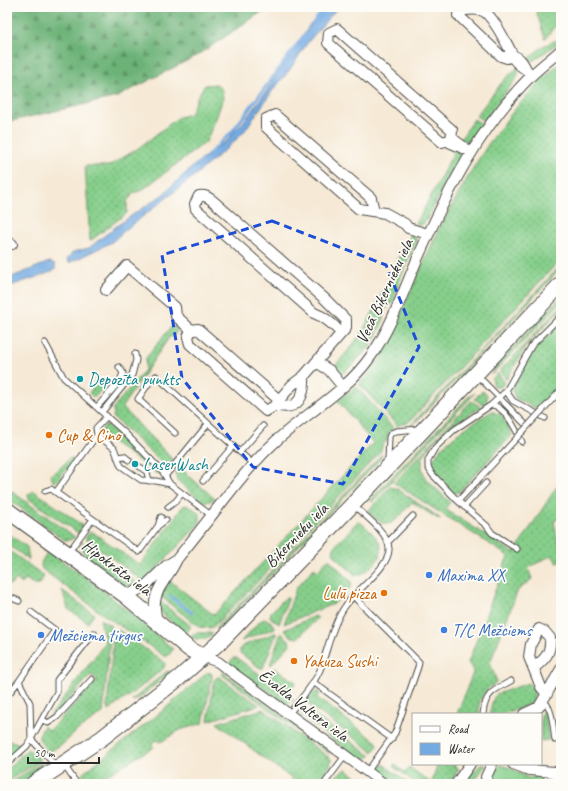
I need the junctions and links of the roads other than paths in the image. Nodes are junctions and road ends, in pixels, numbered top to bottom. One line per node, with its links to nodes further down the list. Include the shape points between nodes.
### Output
1 (561, 50): 3 (street, Vecā Biķernieku iela)
2 (512, 55): 2 (street, via 507,58 500,56 458,15 463,10 477,9 485,12); 3 (street, via 515,61)
3 (529, 72): 5 (street, Vecā Biķernieku iela)
4 (453, 140): 4 (street, via 442,142 328,43 329,33 337,29 452,130); 5 (street, via 451,143)
5 (468, 150): 7 (street, Vecā Biķernieku iela, via 451,190)
6 (374, 211): 6 (street, via 359,209 266,127 266,119 274,115 371,198); 7 (street, via 385,213 408,228)
7 (425, 233): 19 (street, Vecā Biķernieku iela, via 401,297 371,357)
8 (561, 284): 17 (main road, Biķernieku iela)
9 (106, 290): 11 (street, via 128,266 175,307 176,316)
10 (561, 316): 21 (lane, via 532,345)
11 (191, 330): 23 (street, via 198,329); 23 (street, via 188,337 190,344 266,411)
12 (341, 333): 12 (street, via 346,328 346,320 326,299 206,196 199,196 195,204 196,209 314,313 322,316); 15 (street)
13 (45, 344): 25 (lane, via 64,378)
14 (135, 354): 26 (lane, via 132,375)
15 (318, 364): 18 (street); 19 (street, via 329,370)
16 (120, 367): 25 (lane, via 123,373 120,381)
17 (476, 374): 22 (lane); 32 (main road, Biķernieku iela)
18 (304, 376): 23 (street, via 292,385); 23 (street, via 304,389 300,400 282,407)
19 (339, 383): 40 (street, Vecā Biķernieku iela)
20 (561, 390): 31 (lane, bridge)
21 (506, 391): 22 (lane); 28 (lane, via 513,401)
22 (499, 398): 24 (lane); 31 (lane)
23 (278, 403)
24 (491, 406): 35 (lane, via 495,405 503,411); 52 (lane, via 454,430 435,448 428,460 432,474)
25 (96, 407): 26 (lane)
26 (102, 412): 27 (lane)
27 (107, 416): 34 (lane, via 96,428); 43 (lane)
28 (545, 418)
29 (208, 424): 33 (lane, via 156,376 138,400); 36 (lane); 43 (lane)
30 (263, 426): 37 (lane)
31 (527, 426): 52 (lane, bridge)
32 (423, 429): 41 (main road, Biķernieku iela); 41 (lane, via 391,433)
33 (175, 433)
34 (97, 435): 38 (lane, via 114,448); 49 (lane)
35 (522, 442)
36 (233, 446): 37 (lane); 45 (lane)
37 (240, 452): 40 (lane)
38 (118, 458): 39 (lane, via 124,456); 44 (lane, via 126,470 141,480)
39 (129, 460)
40 (253, 464): 58 (street, Vecā Biķernieku iela)
41 (388, 466): 53 (main road, Biķernieku iela)
42 (140, 467): 44 (lane, via 147,472)
43 (166, 475): 47 (lane)
44 (149, 481): 47 (lane)
45 (204, 481)
46 (486, 483): 55 (lane)
47 (170, 484): 50 (lane)
48 (45, 491): 49 (lane, via 51,489)
49 (56, 492): 61 (lane)
50 (182, 493): 51 (lane); 58 (lane)
51 (176, 501): 54 (lane); 57 (lane)
52 (458, 501): 55 (lane)
53 (353, 504): 64 (lane, via 381,531); 75 (main road, Biķernieku iela, via 223,638)
54 (168, 506)
55 (464, 507): 65 (lane, via 492,533)
56 (7, 510): 66 (main road, Hipokrāta iela)
57 (173, 510)
58 (212, 516): 67 (street, Vecā Biķernieku iela)
59 (413, 516): 64 (lane)
60 (161, 517): 63 (lane)
61 (93, 519): 63 (lane, via 139,552); 66 (lane)
62 (166, 520): 63 (lane)
63 (158, 526)
64 (388, 542): 70 (lane, via 387,560)
65 (517, 549)
66 (67, 554): 69 (main road, Hipokrāta iela)
67 (177, 559): 69 (street, Vecā Biķernieku iela, via 144,587); 73 (street, Vecā Biķernieku iela, via 156,596)
68 (7, 596): 71 (lane)
69 (126, 596): 73 (main road, Hipokrāta iela)
70 (353, 596): 81 (lane, via 340,614); 89 (lane, via 419,662)
71 (18, 601)
72 (31, 612): 79 (lane, via 55,630)
73 (157, 622): 75 (main road, Hipokrāta iela, via 189,649)
74 (94, 633): 87 (lane, via 57,680 57,692)
75 (202, 656): 86 (street, Ēvalda Valtera iela, via 224,666); 96 (main road, Biķernieku iela, via 179,678 102,738)
76 (534, 668): 83 (street)
77 (561, 669): 83 (street)
78 (92, 679): 87 (lane, via 57,717 48,723)
79 (19, 681): 82 (lane); 88 (lane, via 30,703)
80 (511, 681): 84 (lane, via 490,692 484,703)
81 (313, 682): 86 (lane); 89 (lane)
82 (7, 696)
83 (545, 697): 85 (street, via 539,707); 90 (lane)
84 (483, 713)
85 (526, 713)
86 (288, 714): 91 (street, Ēvalda Valtera iela)
87 (42, 719): 88 (lane)
88 (31, 739): 92 (lane); 96 (lane)
89 (392, 739): 97 (lane)
90 (555, 740)
91 (345, 756): 97 (street, Ēvalda Valtera iela); 100 (lane)
92 (7, 764)
93 (469, 765): 102 (street)
94 (492, 765): 103 (street, via 486,777)
95 (516, 765): 104 (street, via 530,770 554,772)
96 (61, 766): 98 (main road, Biķernieku iela); 99 (lane)
97 (368, 772): 101 (street, Ēvalda Valtera iela)
98 (33, 784)
99 (77, 784)
100 (324, 784)
101 (384, 784)
102 (456, 784)
103 (489, 784)
104 (546, 784)

